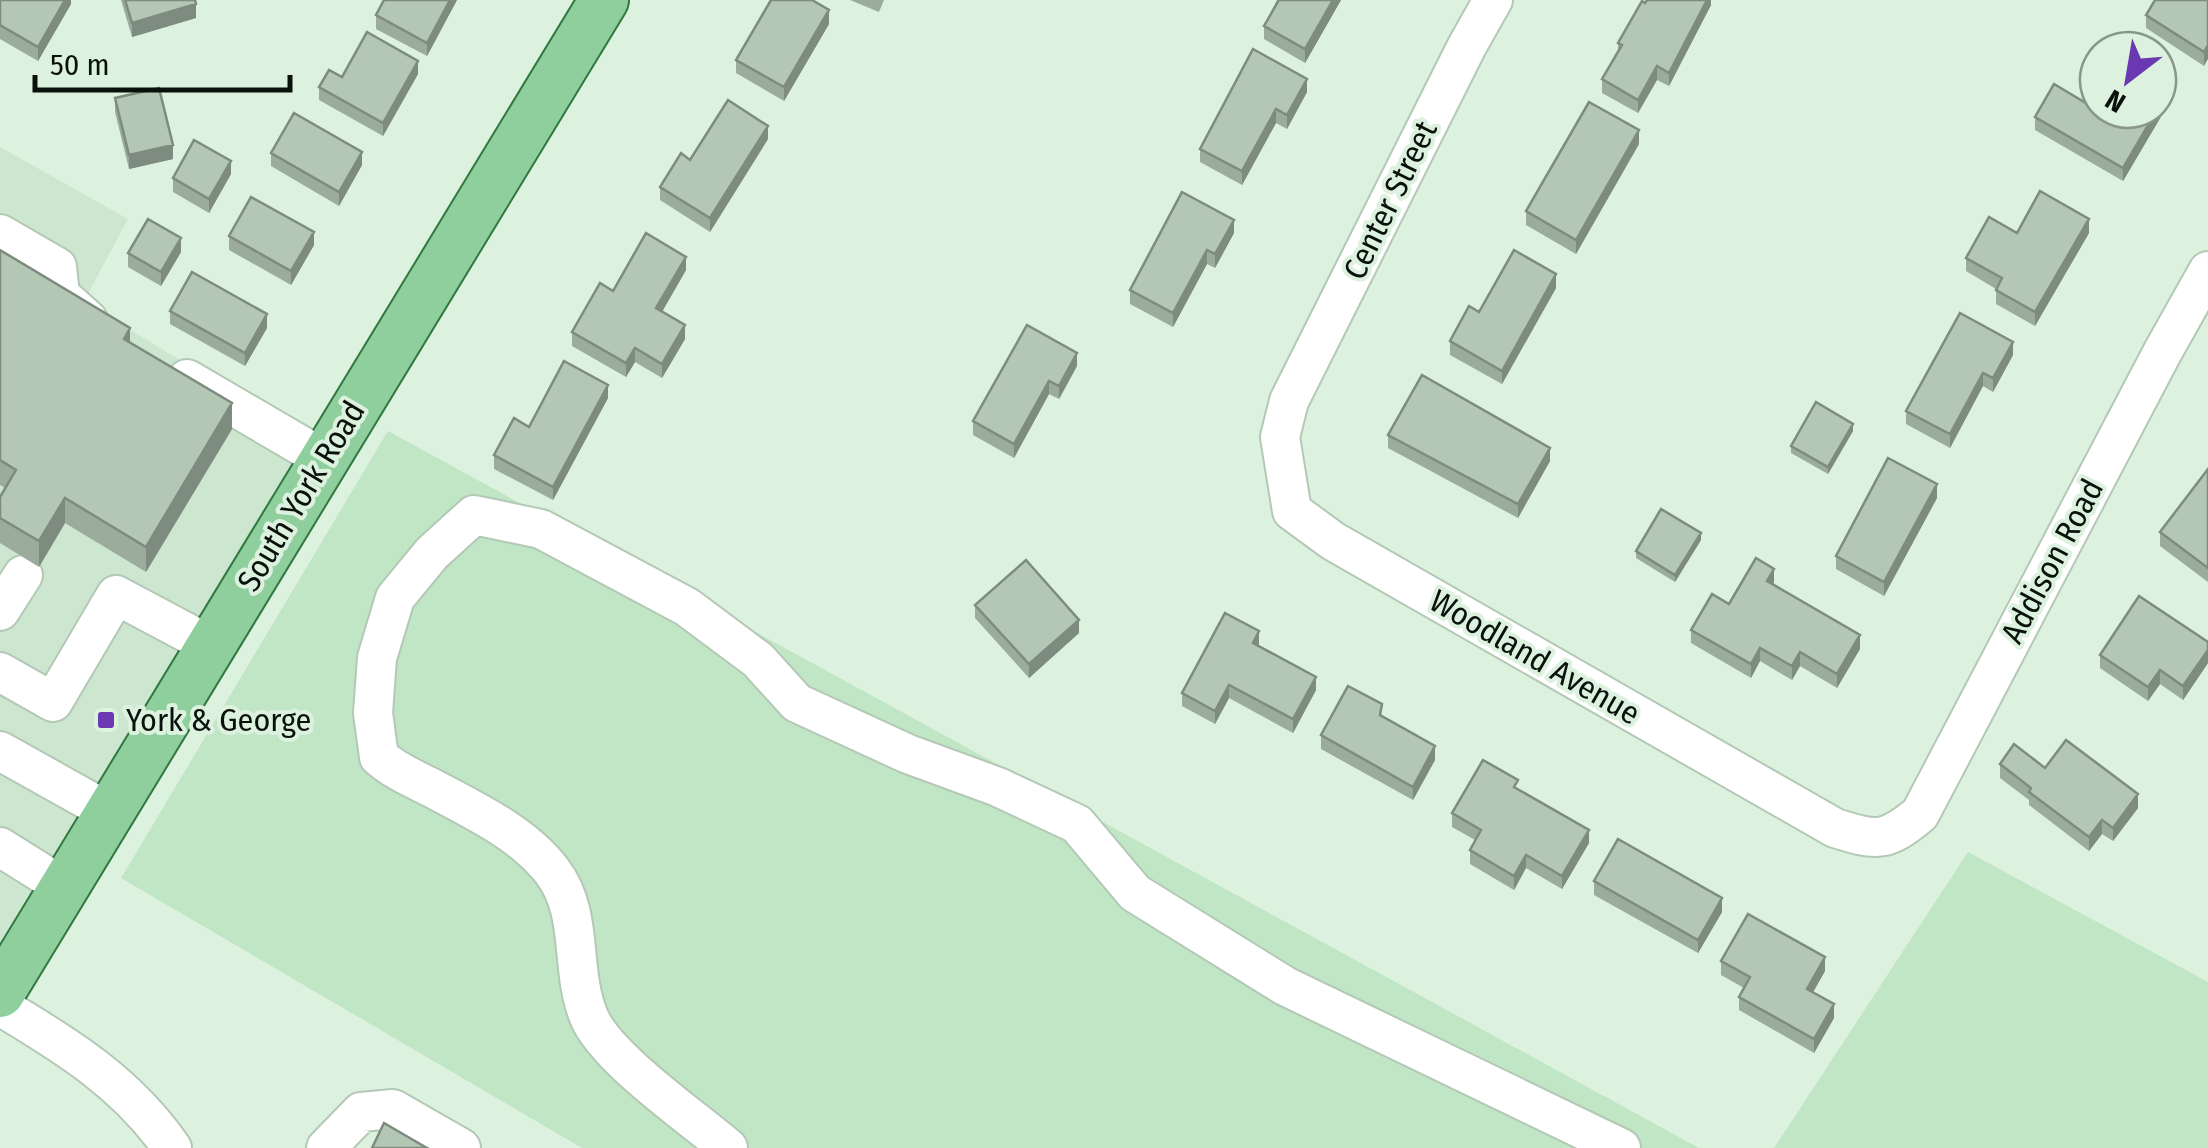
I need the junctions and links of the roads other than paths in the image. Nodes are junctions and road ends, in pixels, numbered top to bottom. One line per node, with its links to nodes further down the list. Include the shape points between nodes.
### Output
1 (604, 0): 8 (main road, South York Road)
2 (1493, 0): 7 (street, Center Street)
3 (0, 234): 5 (street, via 57,267 60,294)
4 (2208, 272): 15 (street, Addison Road, via 1920,814)
5 (115, 336)
6 (163, 364): 8 (street)
7 (1289, 401): 15 (street, Woodland Avenue, via 1280,437 1292,511 1333,541 1835,828)
8 (324, 459): 11 (main road, South York Road)
9 (23, 575): 10 (street)
10 (0, 612)
11 (210, 645): 12 (street, via 116,595 53,702); 14 (main road, South York Road)
12 (0, 672)
13 (2, 757): 14 (street)
14 (109, 812): 17 (main road, South York Road)
15 (1884, 838)
16 (0, 846): 17 (street)
17 (64, 887): 18 (main road, South York Road)
18 (0, 993)
19 (0, 1006): 20 (street, via 85,1057 151,1117)
20 (172, 1148)
21 (326, 1148): 22 (street, via 361,1112 393,1109)
22 (461, 1148)
23 (728, 1148): 24 (street, via 599,1035 582,992 571,908 544,861 380,757 373,713 377,658 395,598 474,516 541,528 687,606 758,660 797,703 1077,824 1135,893 1285,986)
24 (1621, 1148)

